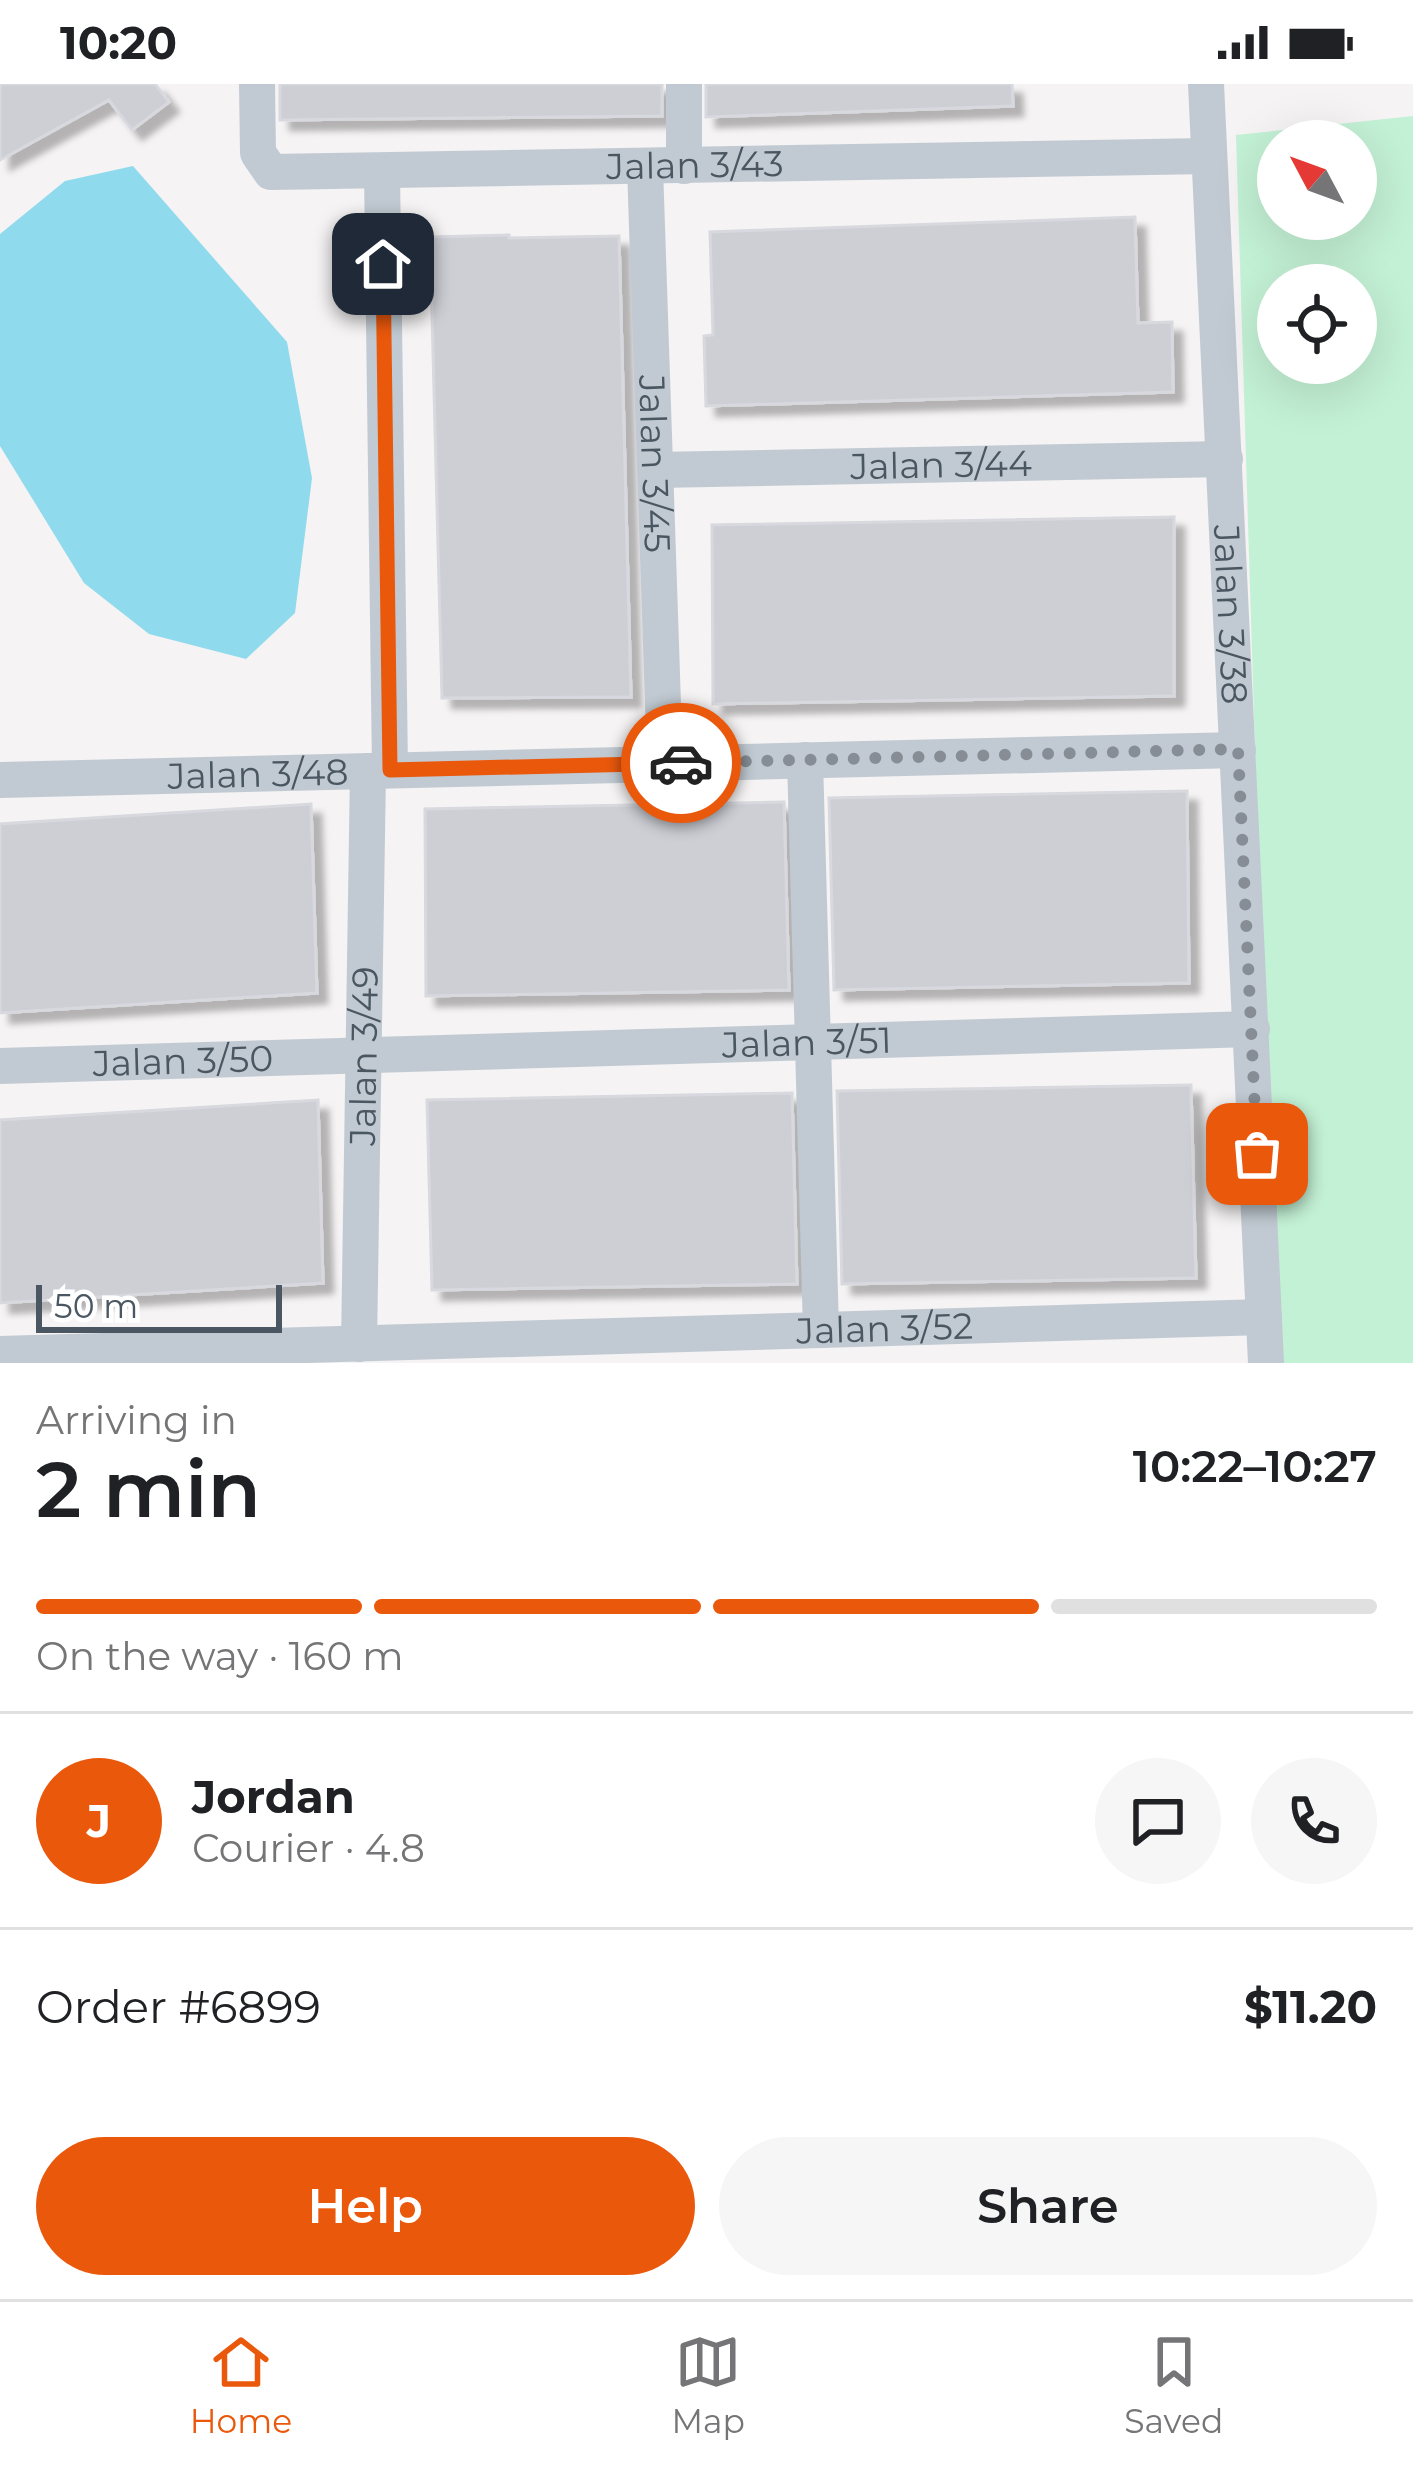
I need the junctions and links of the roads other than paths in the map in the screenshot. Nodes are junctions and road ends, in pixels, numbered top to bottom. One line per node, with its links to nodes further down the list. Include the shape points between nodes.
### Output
1 (257, 84): 7 (street, Jalan 3/43, via 258,153 271,172)
2 (684, 84): 5 (street)
3 (1206, 84): 4 (street, Jalan 3/38)
4 (1209, 156): 5 (street, Jalan 3/43); 8 (street, Jalan 3/38)
5 (684, 166): 6 (street, Jalan 3/43)
6 (644, 167): 7 (street, Jalan 3/43); 9 (street, Jalan 3/45)
7 (382, 172): 13 (street, Jalan 3/49)
8 (1225, 459): 9 (street, Jalan 3/44); 10 (street, Jalan 3/38)
9 (656, 470): 12 (street, Jalan 3/45)
10 (1238, 749): 11 (street, Jalan 3/48); 15 (street, Jalan 3/38)
11 (805, 760): 12 (street, Jalan 3/48); 16 (street)
12 (665, 764): 13 (street, Jalan 3/48)
13 (379, 771): 14 (street, Jalan 3/48); 17 (street, Jalan 3/49)
14 (0, 780)
15 (1252, 1030): 16 (street, Jalan 3/51); 19 (street, Jalan 3/38)
16 (813, 1043): 17 (street, Jalan 3/51); 20 (street)
17 (363, 1055): 18 (street, Jalan 3/50); 21 (street, Jalan 3/49)
18 (0, 1066)
19 (1264, 1317): 20 (street, Jalan 3/52); 23 (street, Jalan 3/38)
20 (821, 1330): 21 (street, Jalan 3/52)
21 (359, 1343): 22 (street, Jalan 3/52)
22 (0, 1354)
23 (1266, 1363)

